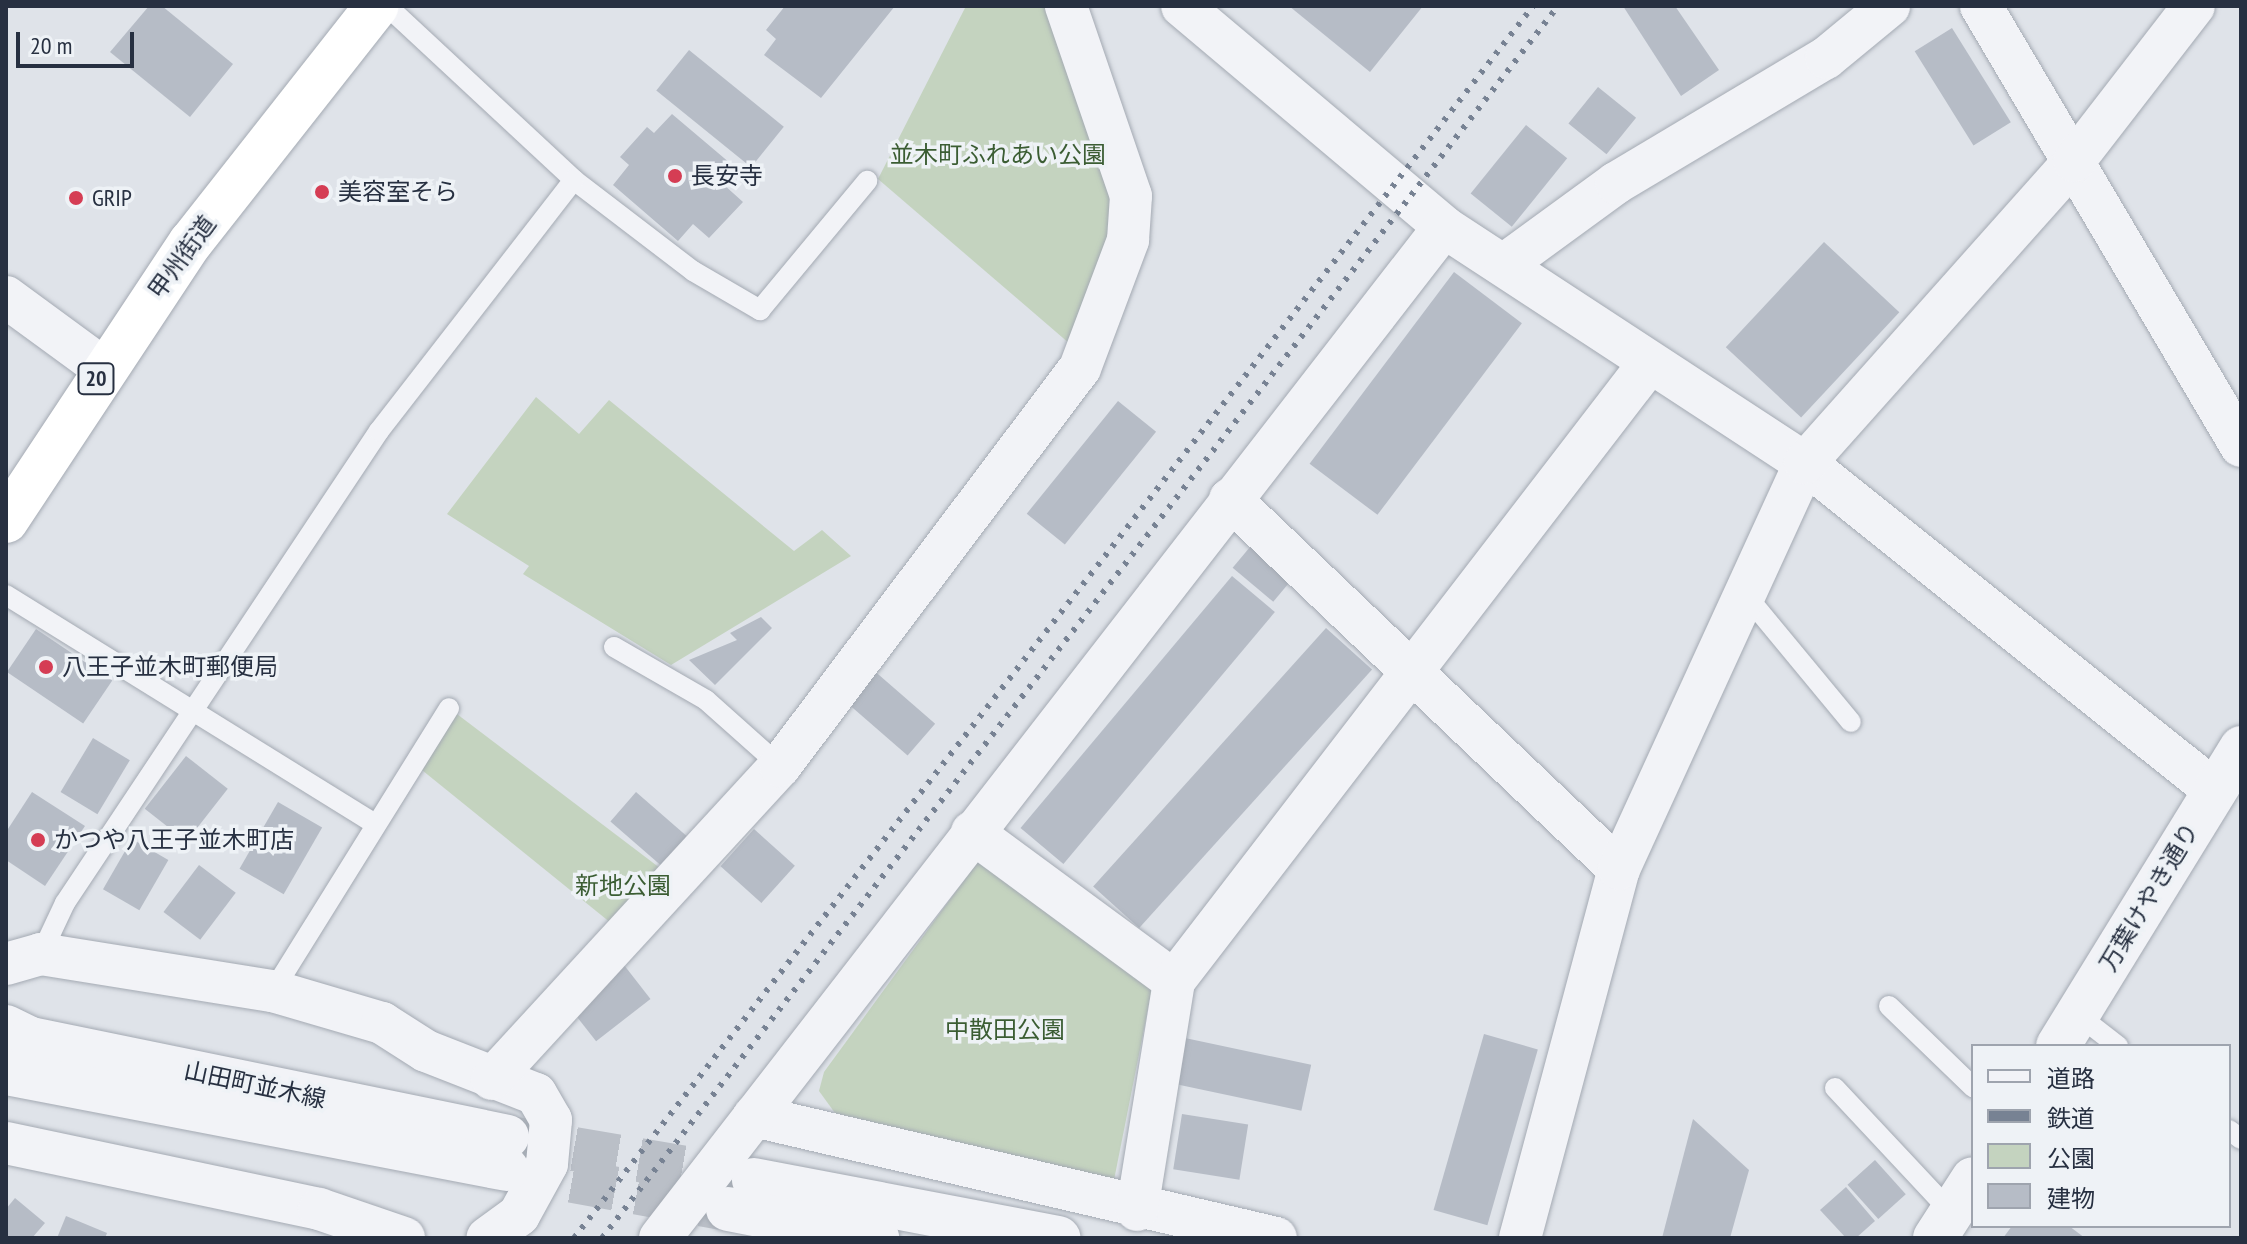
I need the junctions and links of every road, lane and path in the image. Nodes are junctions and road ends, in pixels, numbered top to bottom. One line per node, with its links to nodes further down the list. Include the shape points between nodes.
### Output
1 (377, 6): 15 (highway, 甲州街道 / 20, via 191,242)
2 (387, 6): 9 (lane)
3 (1066, 6): 28 (street, via 1131,196 1128,240 1107,296 1068,389)
4 (1182, 6): 11 (street)
5 (1889, 6): 12 (street, via 1826,58 1616,183)
6 (1981, 6): 8 (street)
7 (2194, 6): 8 (street)
8 (2074, 161): 16 (street); 17 (street)
9 (574, 180): 10 (lane, via 693,271 760,310); 25 (lane, via 379,431)
10 (867, 181)
11 (1444, 227): 12 (street); 18 (street)
12 (1505, 264): 14 (street)
13 (6, 297): 15 (street)
14 (1647, 366): 17 (street); 23 (street)
15 (103, 368): 19 (highway, 甲州街道 / 20)
16 (2241, 446)
17 (1805, 463): 20 (street); 29 (street)
18 (1230, 499): 23 (street); 31 (street)
19 (6, 521)
20 (1745, 594): 26 (lane); 32 (street)
21 (6, 595): 25 (lane)
22 (614, 647): 28 (lane, via 706,700)
23 (1412, 673): 32 (street); 34 (street)
24 (449, 708): 30 (lane)
25 (192, 713): 30 (lane); 33 (lane)
26 (1851, 722)
27 (2241, 748): 29 (street, 万葉けやき通り)
28 (780, 766): 41 (street)
29 (2214, 790): 38 (street, 万葉けやき通り)
30 (372, 822): 35 (lane)
31 (972, 832): 34 (street); 44 (street)
32 (1619, 869): 55 (street)
33 (24, 959): 35 (street)
34 (1174, 981): 46 (street)
35 (273, 991): 41 (street, via 382,1023)
36 (1889, 1006): 42 (lane)
37 (6, 1027): 40 (street, 山田町並木線, via 31,1039 507,1153)
38 (2068, 1030): 39 (lane)
39 (2112, 1044)
40 (6, 1073)
41 (492, 1079): 51 (street, via 536,1094 551,1120 547,1164 519,1215)
42 (1971, 1085)
43 (1835, 1088): 47 (lane)
44 (754, 1116): 46 (street); 48 (street)
45 (6, 1143): 49 (street)
46 (1137, 1210): 54 (street)
47 (1953, 1210)
48 (701, 1219): 52 (street); 53 (street)
49 (343, 1228): 50 (street)
50 (404, 1238)
51 (487, 1238)
52 (877, 1238)
53 (1059, 1238)
54 (1276, 1238)
55 (1520, 1238)

